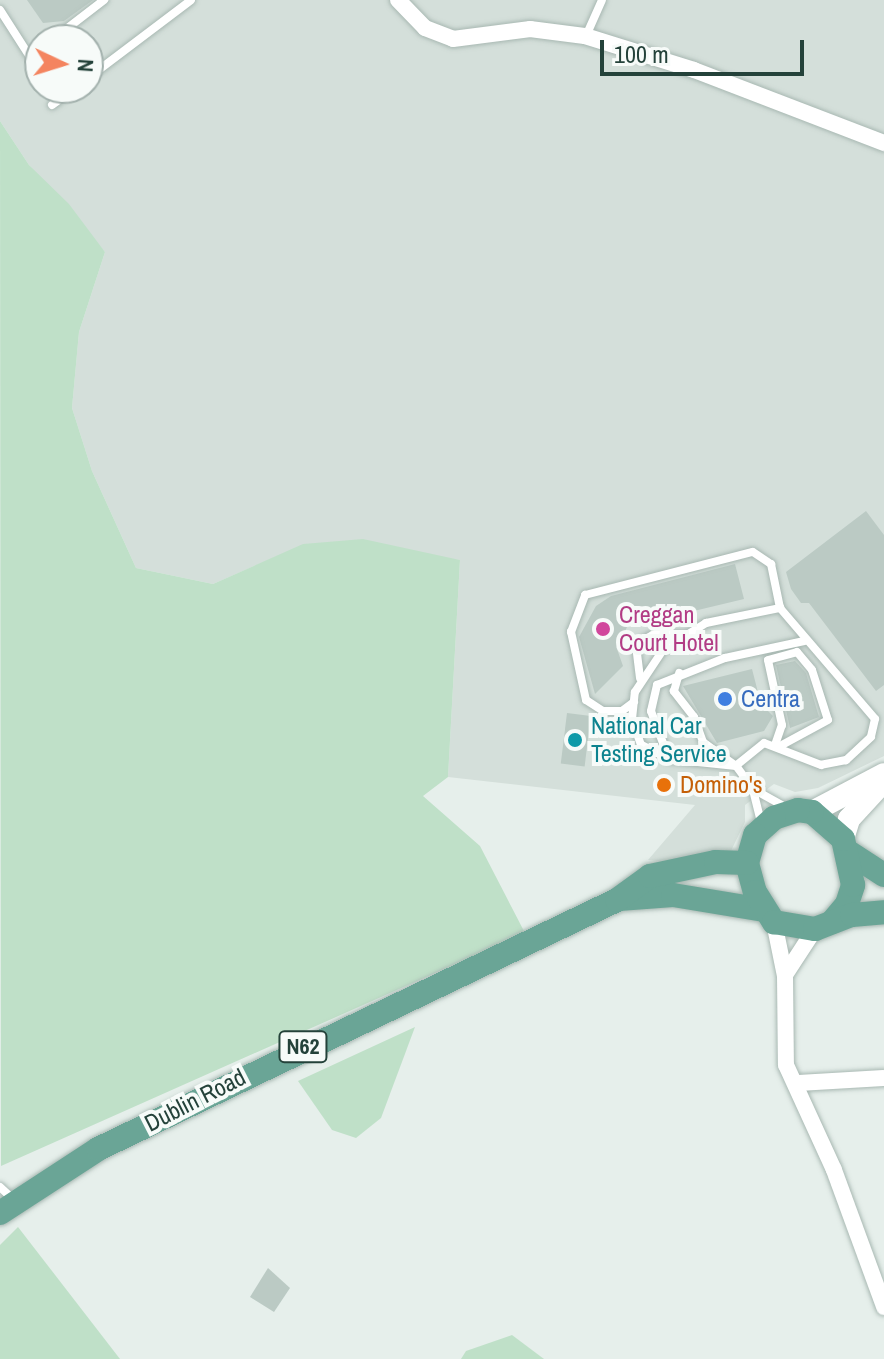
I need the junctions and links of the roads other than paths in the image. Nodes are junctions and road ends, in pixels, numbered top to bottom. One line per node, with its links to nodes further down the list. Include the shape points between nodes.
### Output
1 (104, 0): 6 (lane)
2 (191, 0): 9 (lane)
3 (398, 0): 7 (street, via 425,28 453,39 530,29)
4 (602, 0): 7 (lane)
5 (0, 10): 8 (lane)
6 (73, 24)
7 (585, 36): 10 (street)
8 (24, 48)
9 (104, 66)
10 (883, 139)
11 (780, 608): 12 (lane, via 706,623); 13 (lane); 16 (lane, via 771,564 753,552 585,595 571,632 586,700 603,711 622,711)
12 (684, 635): 15 (lane, via 663,650); 15 (lane, via 653,635 636,644)
13 (804, 641): 14 (lane, via 791,640); 17 (lane, via 875,719 871,737 846,760 821,765)
14 (679, 673): 18 (lane, via 657,685 651,700 658,737); 19 (lane, via 674,691 694,717 703,742)
15 (640, 681): 16 (lane)
16 (634, 702): 18 (lane, via 632,719 641,745)
17 (778, 746): 17 (lane, via 828,720 812,670 797,652 768,660 782,725); 19 (lane, via 764,743)
18 (669, 759): 19 (lane)
19 (736, 766): 22 (lane)
20 (884, 774): 23 (main road)
21 (884, 781): 25 (main road, via 849,819)
22 (753, 789): 23 (lane); 24 (lane)
23 (803, 811): 24 (main road); 25 (main road)
24 (762, 826): 26 (main road, via 750,844)
25 (845, 845): 27 (main road); 31 (main road, via 853,885 843,910)
26 (747, 863): 28 (main road, Dublin Road / N62, via 716,862 650,876); 30 (main road)
27 (884, 875)
28 (617, 900): 30 (main road, Dublin Road / N62, via 673,895); 35 (main road, Dublin Road / N62, via 233,1080)
29 (884, 912): 31 (main road, N62)
30 (769, 916): 31 (main road, N62); 32 (street)
31 (823, 925): 32 (street)
32 (785, 976): 34 (street, via 786,1065)
33 (884, 1078): 34 (street)
34 (798, 1083): 36 (street)
35 (6, 1200)
36 (884, 1307)

